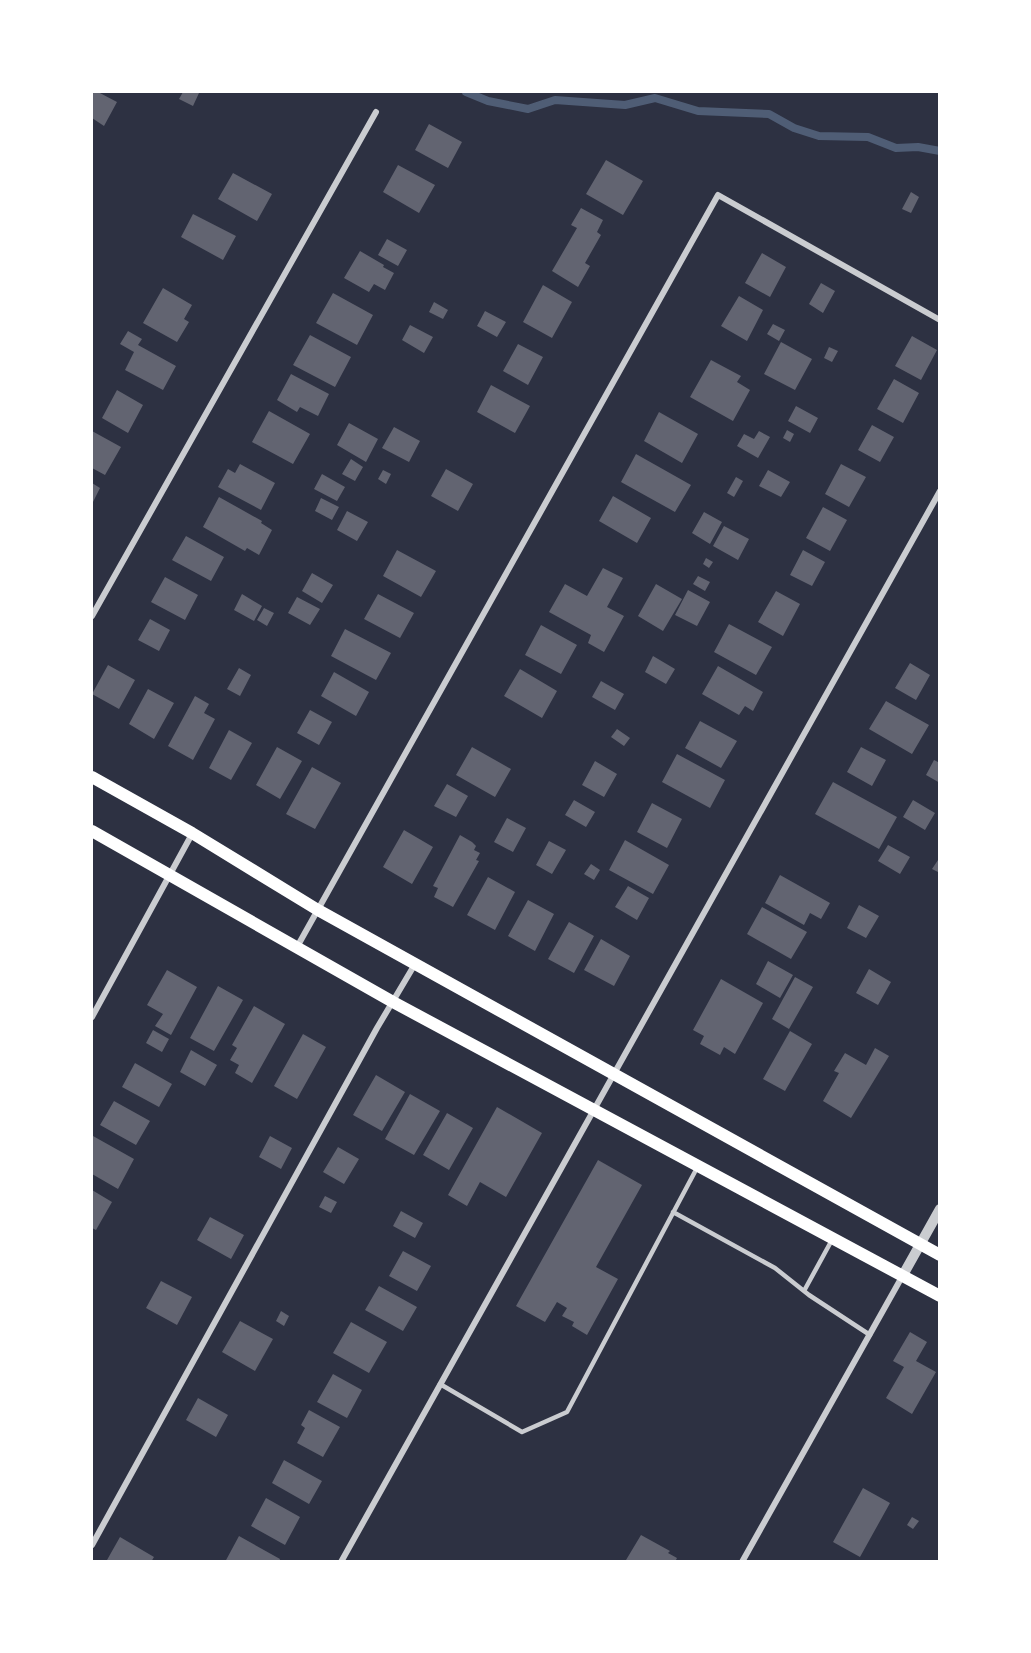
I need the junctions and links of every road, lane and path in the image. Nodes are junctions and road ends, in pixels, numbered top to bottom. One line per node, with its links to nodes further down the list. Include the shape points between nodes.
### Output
1 (376, 112): 4 (street)
2 (939, 320): 9 (street, via 718,195)
3 (939, 491): 14 (street)
4 (92, 616)
5 (92, 777): 7 (main road)
6 (92, 831): 8 (main road)
7 (192, 833): 8 (street); 9 (main road)
8 (170, 875): 10 (main road); 13 (street)
9 (318, 910): 10 (street); 11 (main road)
10 (296, 947): 12 (main road)
11 (416, 964): 12 (street); 14 (main road)
12 (393, 1002): 15 (main road); 27 (street)
13 (92, 1017)
14 (614, 1073): 15 (street); 20 (main road)
15 (593, 1110): 16 (main road); 26 (street)
16 (698, 1166): 18 (lane); 19 (main road)
17 (939, 1209): 20 (street)
18 (673, 1212): 23 (lane, via 775,1268); 26 (lane, via 567,1412 522,1432)
19 (833, 1238): 22 (main road); 23 (lane)
20 (921, 1244): 21 (main road); 22 (street)
21 (939, 1255)
22 (903, 1275): 24 (main road); 25 (street)
23 (804, 1291): 25 (lane)
24 (939, 1296)
25 (870, 1335): 29 (street)
26 (440, 1384): 28 (street)
27 (92, 1545)
28 (341, 1562)
29 (742, 1562)

